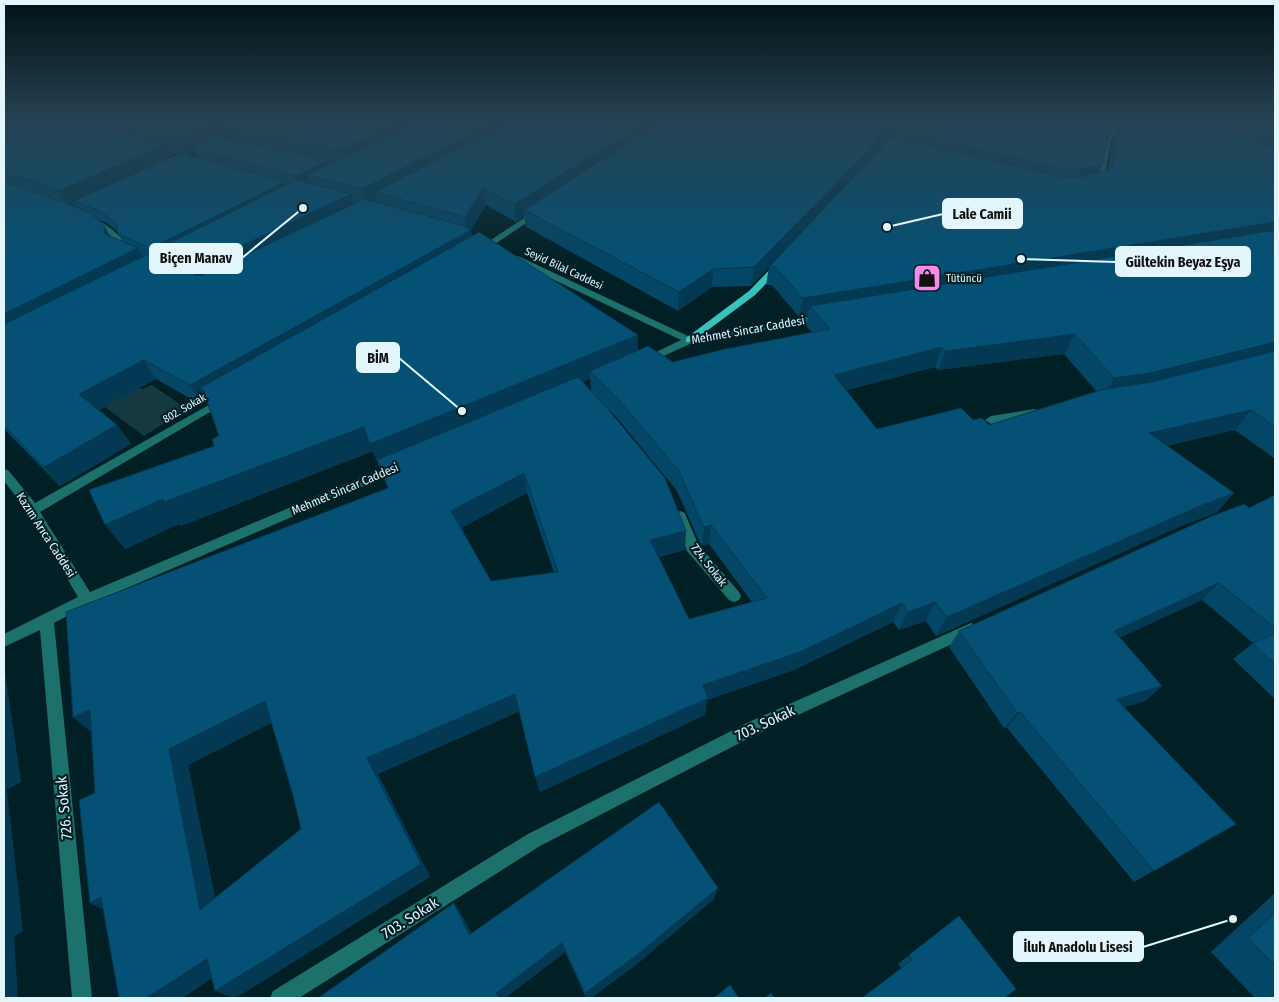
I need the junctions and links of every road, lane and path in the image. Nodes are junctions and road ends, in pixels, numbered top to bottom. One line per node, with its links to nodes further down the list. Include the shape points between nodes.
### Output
1 (1103, 169): 2 (street, via 1099,184)
2 (1088, 187)
3 (545, 209): 6 (street)
4 (79, 216): 7 (street, via 104,226 120,241 120,248)
5 (506, 254): 10 (street, Seyid Bilal Caddesi)
6 (472, 255)
7 (136, 256)
8 (786, 257): 10 (main road, via 752,293)
9 (835, 315): 10 (street, Mehmet Sincar Caddesi)
10 (689, 340): 11 (street, Mehmet Sincar Caddesi)
11 (631, 368)
12 (231, 395): 18 (street, 802. Sokak)
13 (1050, 410): 14 (street)
14 (991, 420)
15 (407, 463): 20 (street, Mehmet Sincar Caddesi)
16 (4, 474): 18 (street, Kazım Arıca Caddesi)
17 (675, 503): 19 (street, 724. Sokak, via 692,546)
18 (33, 510): 20 (street, Kazım Arıca Caddesi)
19 (734, 596)
20 (87, 598): 21 (street, Mehmet Sincar Caddesi)
21 (40, 622): 23 (street, Mehmet Sincar Caddesi); 24 (street, 726. Sokak)
22 (981, 624): 25 (street, 703. Sokak, via 756,726 534,840)
23 (4, 641)
24 (82, 998)
25 (280, 998)

